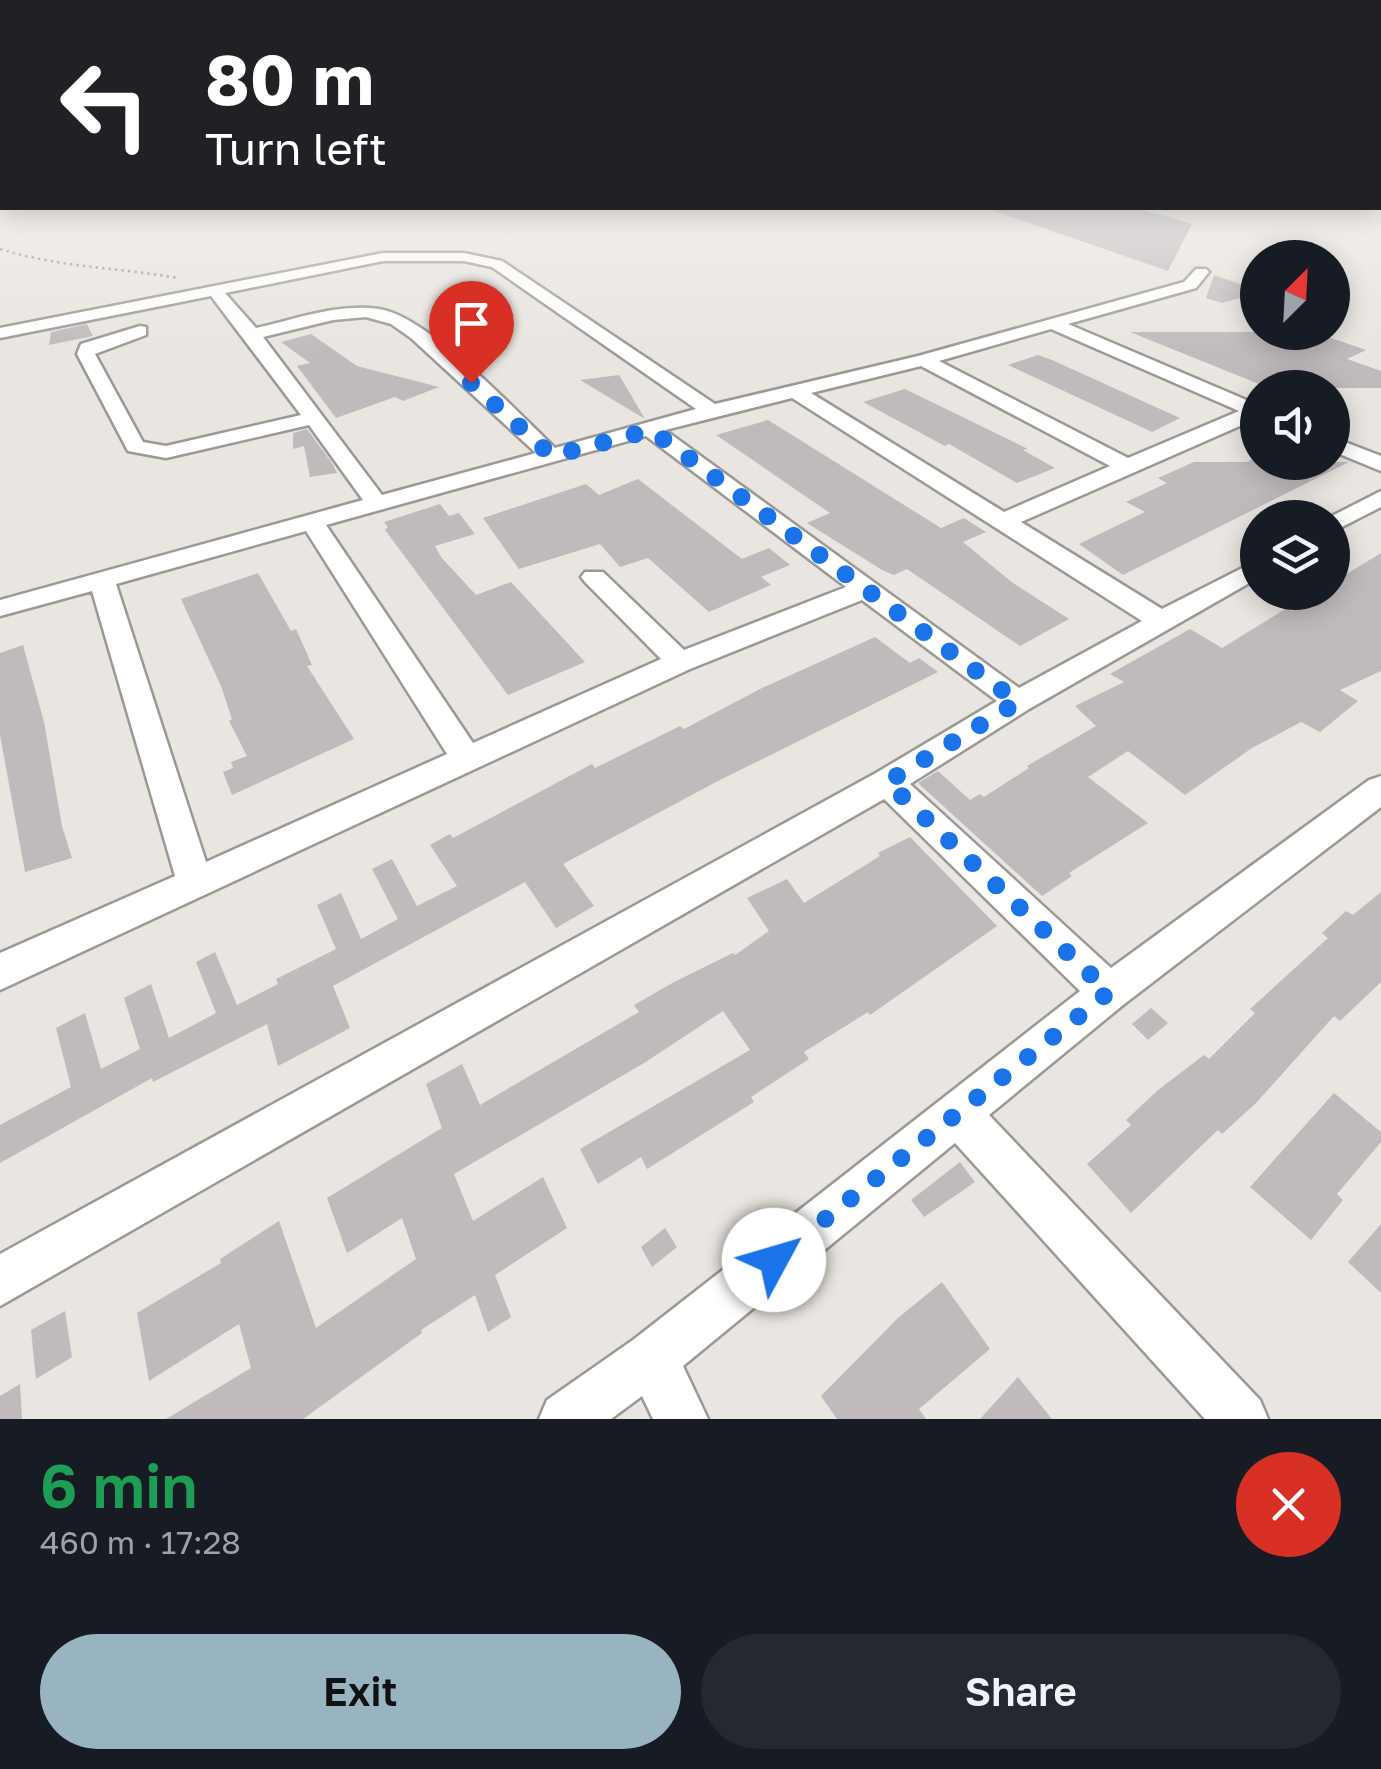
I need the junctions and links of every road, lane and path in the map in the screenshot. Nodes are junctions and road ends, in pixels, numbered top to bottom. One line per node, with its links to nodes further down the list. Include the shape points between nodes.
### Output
1 (0, 249): 3 (path, via 49,264 124,268)
2 (1202, 272): 4 (street, via 1190,285)
3 (223, 289): 6 (street); 7 (street); 11 (street, via 383,256 497,264)
4 (1055, 326): 8 (street); 10 (street)
5 (140, 331): 12 (street, via 98,342 86,354 135,448 166,452)
6 (0, 333)
7 (252, 334): 12 (street); 16 (street, via 356,313 386,314 421,336)
8 (924, 360): 9 (street); 18 (street)
9 (796, 392): 11 (street); 22 (street)
10 (1240, 404)
11 (712, 411): 14 (street)
12 (314, 418): 20 (street)
13 (1240, 418): 18 (street)
14 (651, 430): 16 (street); 27 (street)
15 (1350, 451): 17 (street)
16 (552, 456): 20 (street)
17 (1381, 464)
18 (1128, 466): 22 (street)
19 (1381, 498): 21 (street)
20 (378, 505): 23 (street)
21 (1350, 515)
22 (1003, 522): 29 (street)
23 (313, 523): 26 (street); 32 (street)
24 (594, 577): 30 (street)
25 (1240, 577): 29 (street)
26 (102, 581): 28 (street); 35 (street)
27 (863, 590): 30 (street); 31 (street)
28 (0, 608)
29 (1162, 621): 31 (street)
30 (680, 662): 32 (street)
31 (1018, 702): 33 (street)
32 (467, 759): 35 (street)
33 (887, 782): 37 (street); 39 (street)
34 (1381, 790): 37 (street)
35 (195, 884): 36 (street)
36 (0, 972)
37 (1109, 992): 38 (street)
38 (958, 1114): 40 (street); 43 (street)
39 (0, 1280)
40 (650, 1358): 41 (street); 42 (street)
41 (566, 1419)
42 (681, 1419)
43 (1241, 1419)

